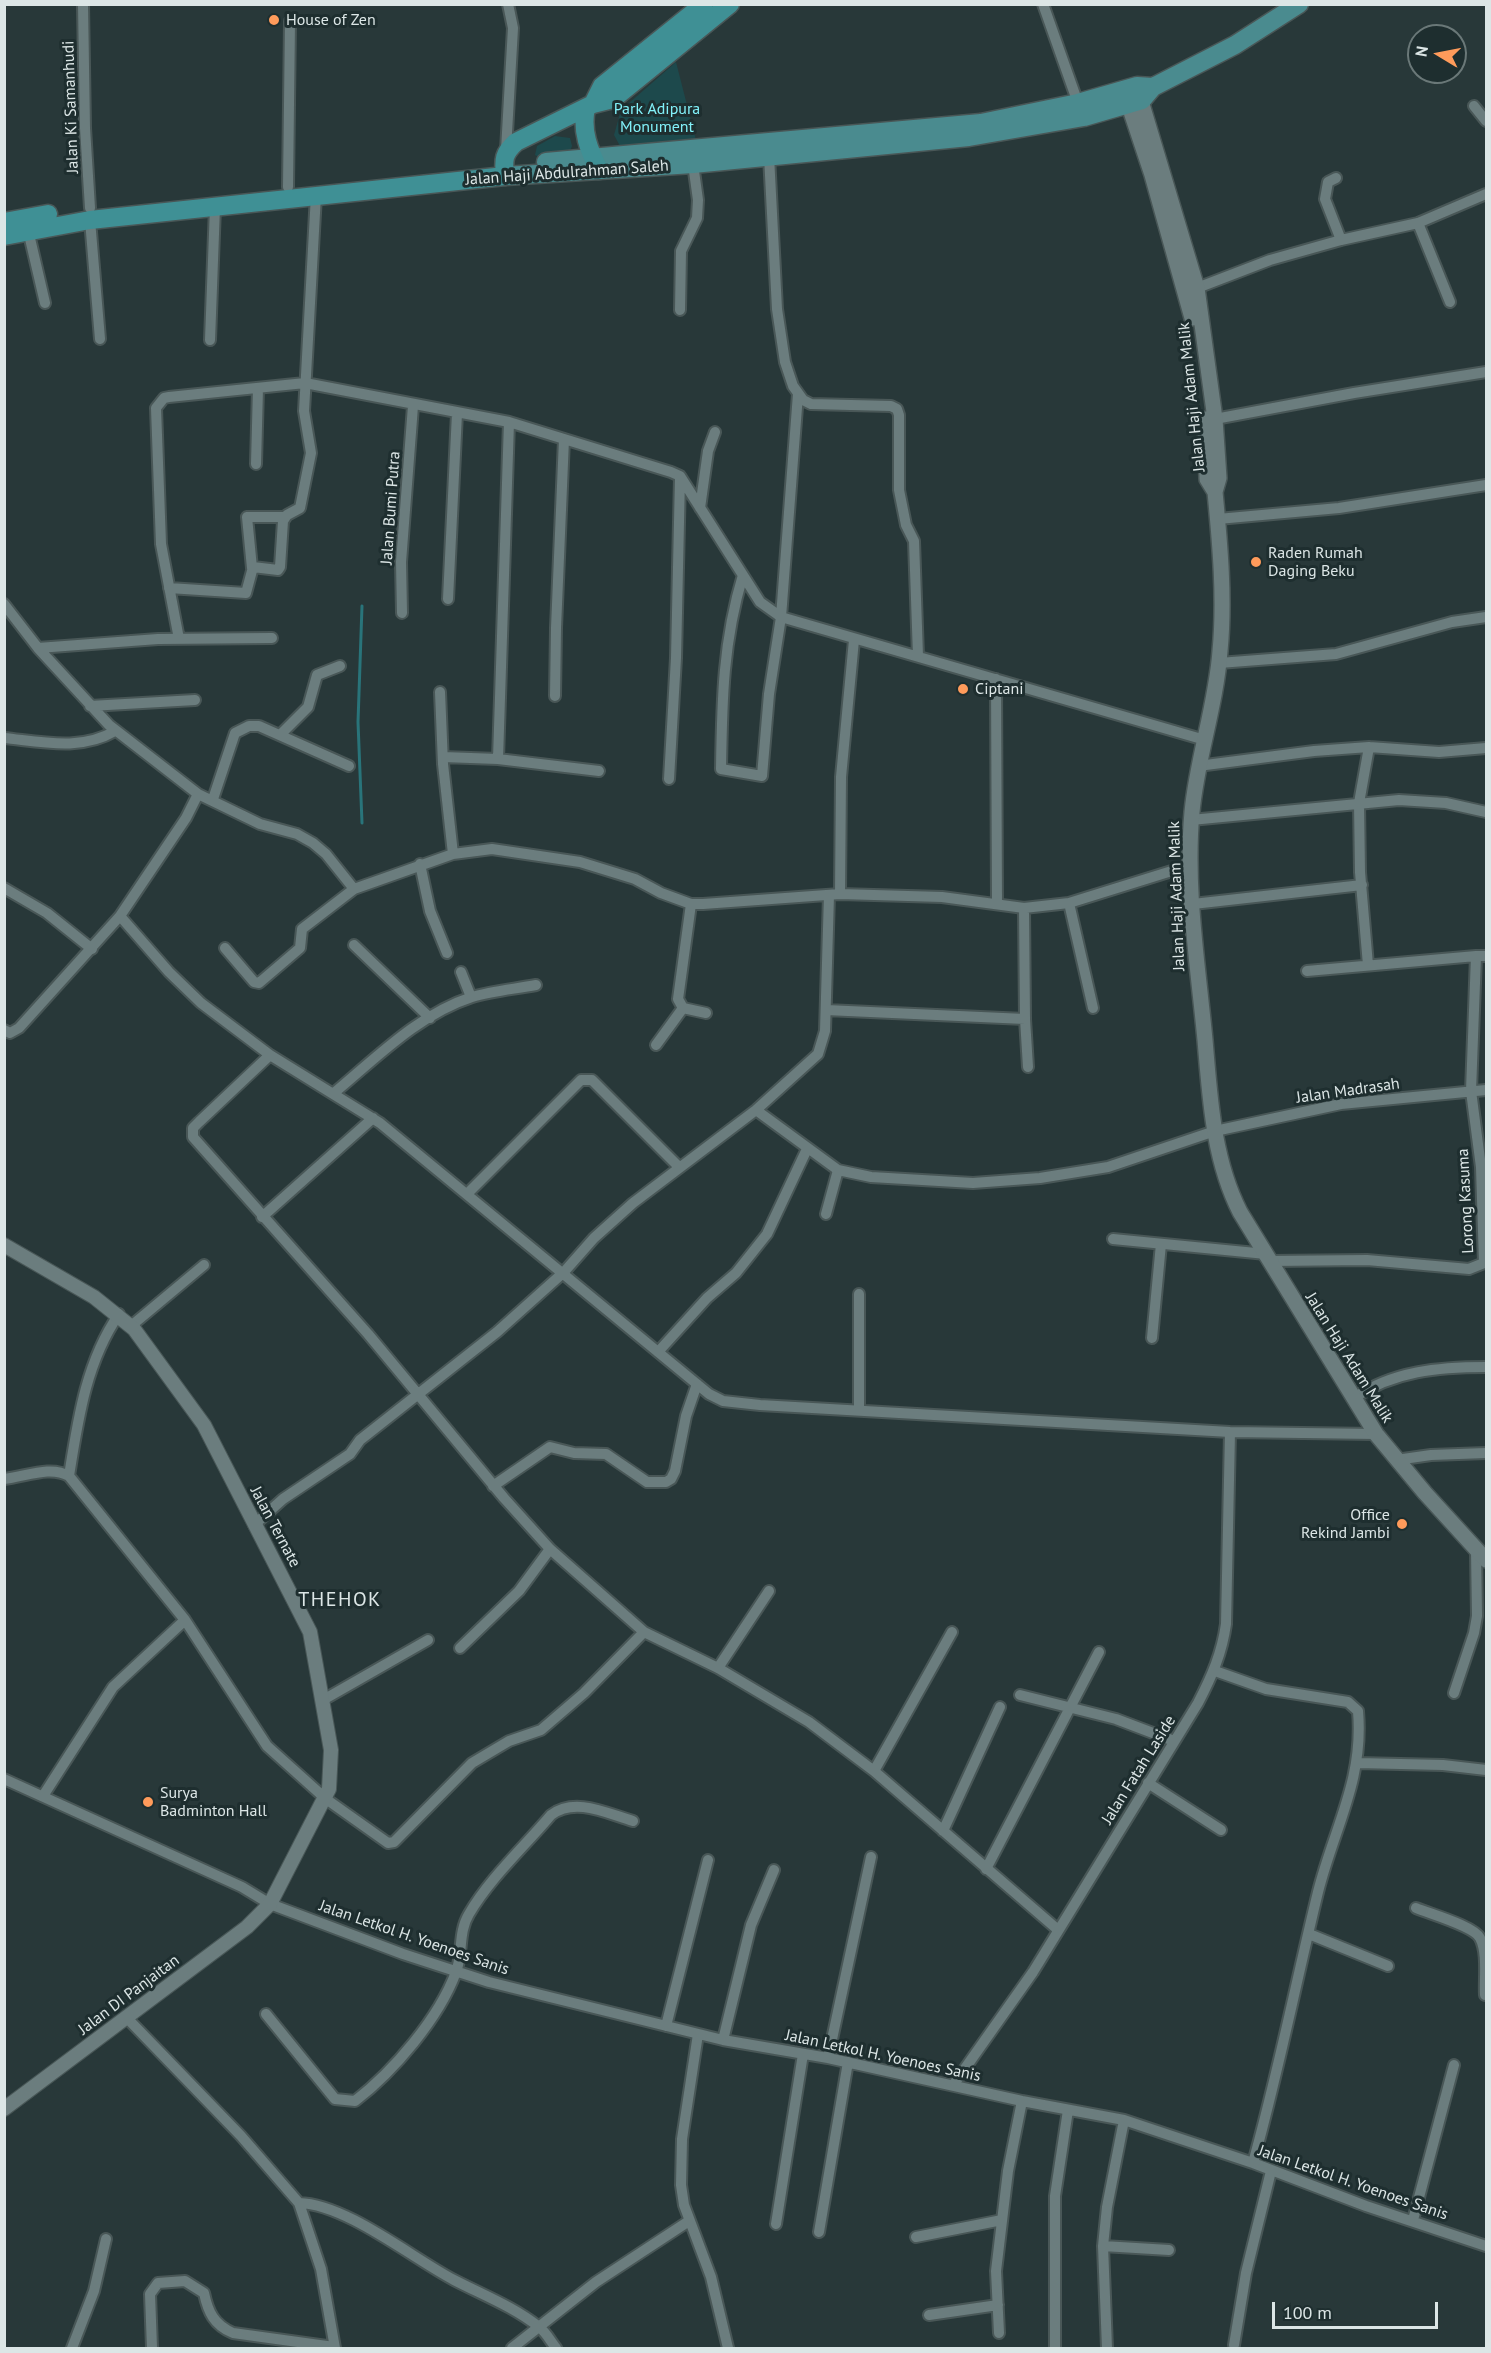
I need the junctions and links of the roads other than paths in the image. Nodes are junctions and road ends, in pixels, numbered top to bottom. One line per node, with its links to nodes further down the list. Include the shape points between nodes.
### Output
1 (83, 4): 22 (street, Jalan Ki Samanhudi)
2 (508, 4): 14 (street, via 513,28)
3 (704, 4): 10 (highway, via 602,86)
4 (730, 4): 10 (highway, via 613,99)
5 (1042, 4): 9 (street)
6 (1299, 4): 8 (main road, via 1235,45)
7 (290, 21): 18 (street)
8 (1137, 94): 9 (main road, Jalan Haji Abdulrahman Saleh); 13 (main road, Jalan Haji Abdulrahman Saleh, via 1084,117 993,133); 28 (main road, Jalan Haji Adam Malik); 47 (main road, via 1199,353 1207,479)
9 (1078, 103): 15 (main road, Jalan Haji Abdulrahman Saleh, via 981,123)
10 (590, 106): 14 (highway, via 526,136); 15 (highway, via 585,134)
11 (1474, 106): 12 (street)
12 (1486, 121)
13 (769, 156): 16 (main road, Jalan Haji Abdulrahman Saleh); 37 (street, via 777,309 789,376)
14 (505, 164): 15 (main road, Jalan Haji Abdulrahman Saleh); 18 (highway, Jalan Haji Abdulrahman Saleh); 20 (highway, Jalan Haji Abdulrahman Saleh)
15 (596, 164): 16 (main road, Jalan Haji Abdulrahman Saleh)
16 (693, 164): 31 (street, via 697,218 681,252)
17 (1336, 178): 27 (street, via 1328,182 1325,192)
18 (288, 187): 22 (highway, Jalan Haji Abdulrahman Saleh)
19 (1486, 194): 24 (street)
20 (316, 195): 21 (highway, Jalan Haji Abdulrahman Saleh); 35 (street)
21 (215, 207): 22 (highway, Jalan Haji Abdulrahman Saleh); 33 (street)
22 (90, 214): 23 (highway, Jalan Haji Abdulrahman Saleh); 25 (highway, Jalan Haji Abdulrahman Saleh); 32 (street, Jalan Ki Samanhudi)
23 (4, 222)
24 (1418, 223): 27 (street); 29 (street)
25 (28, 230): 26 (highway, Jalan Haji Abdulrahman Saleh); 30 (street)
26 (4, 236)
27 (1341, 240): 28 (street, via 1270,260)
28 (1197, 288): 40 (main road, Jalan Haji Adam Malik)
29 (1450, 302)
30 (45, 303)
31 (680, 310)
32 (100, 339)
33 (210, 340)
34 (1486, 372): 40 (street)
35 (305, 383): 36 (street); 38 (street); 49 (street, via 305,429 311,453 300,508)
36 (258, 387): 44 (street); 53 (street, via 164,398 156,408 161,544)
37 (798, 394): 57 (street); 63 (street, via 811,404 897,409 899,490 906,525 914,541)
38 (413, 406): 39 (street); 56 (street, Jalan Bumi Putra, via 401,562)
39 (457, 413): 41 (street); 54 (street)
40 (1215, 419): 47 (main road, Jalan Haji Adam Malik, via 1219,478)
41 (509, 422): 43 (street); 78 (street)
42 (715, 432): 48 (street, via 708,451)
43 (564, 439): 45 (street); 68 (street)
44 (256, 464)
45 (680, 476): 48 (street); 82 (street)
46 (1486, 485): 50 (street, via 1339,508)
47 (1215, 492): 50 (main road, Jalan Haji Adam Malik)
48 (700, 508): 52 (street)
49 (285, 517): 51 (street, via 279,569); 51 (street, via 247,517)
50 (1218, 519): 64 (main road, Jalan Haji Adam Malik, via 1222,620)
51 (252, 568): 53 (street, via 246,593)
52 (742, 575): 57 (street, via 760,602); 57 (street, via 726,642 721,769 762,776)
53 (169, 588): 60 (street)
54 (448, 599)
55 (4, 604): 62 (street)
56 (402, 613)
57 (781, 617): 61 (street)
58 (1486, 617): 64 (street, via 1452,622 1336,654)
59 (272, 638): 60 (street)
60 (179, 639): 62 (street)
61 (854, 640): 63 (street); 94 (street)
62 (38, 648): 70 (street)
63 (918, 656): 66 (street)
64 (1219, 663): 74 (main road, Jalan Haji Adam Malik)
65 (340, 666): 72 (street, via 317,675 308,707)
66 (996, 679): 74 (street); 97 (street)
67 (440, 692): 77 (street)
68 (555, 696)
69 (195, 700): 70 (street)
70 (90, 706): 71 (street)
71 (115, 731): 73 (street, via 100,740 79,744); 83 (street)
72 (281, 734): 79 (street); 84 (street, via 259,726 235,733)
73 (4, 738)
74 (1205, 740): 80 (main road, Jalan Haji Adam Malik)
75 (1369, 747): 76 (street, via 1440,752); 80 (street); 85 (street)
76 (1486, 748)
77 (443, 757): 78 (street); 88 (street)
78 (498, 759): 81 (street)
79 (349, 766)
80 (1198, 766): 87 (main road, Jalan Haji Adam Malik)
81 (599, 771)
82 (669, 779)
83 (198, 794): 84 (street); 100 (street)
84 (213, 799): 93 (street, via 260,824 297,834 313,843)
85 (1359, 803): 86 (street, via 1446,803); 87 (street); 91 (street)
86 (1486, 812)
87 (1191, 820): 90 (main road, Jalan Haji Adam Malik)
88 (453, 854): 89 (street); 96 (street, via 492,849 580,862 635,879)
89 (420, 864): 93 (street); 104 (street, via 430,911)
90 (1191, 865): 95 (street); 98 (main road, Jalan Haji Adam Malik)
91 (1362, 885): 98 (street); 106 (street)
92 (4, 888): 103 (street)
93 (354, 889): 102 (street, via 302,929 300,948 259,983)
94 (835, 895): 96 (street); 97 (street, via 942,897); 113 (street)
95 (1069, 903): 99 (street); 112 (street)
96 (691, 904): 111 (street, via 677,990)
97 (997, 904): 99 (street)
98 (1193, 904): 126 (main road, Jalan Haji Adam Malik)
99 (1024, 908): 116 (street)
100 (120, 916): 103 (street); 119 (street, via 201,1003)
101 (354, 945): 115 (street)
102 (225, 948)
103 (92, 949): 117 (street, via 19,1028 10,1033)
104 (447, 953)
105 (1481, 956): 106 (street); 122 (street, Lorong Kasuma)
106 (1368, 965): 107 (street)
107 (1307, 971)
108 (461, 972): 110 (street)
109 (536, 985): 110 (street)
110 (471, 997): 115 (street)
111 (683, 1008): 114 (street); 118 (street)
112 (1093, 1008)
113 (826, 1010): 116 (street); 124 (street, via 818,1054)
114 (706, 1013)
115 (430, 1018): 123 (street)
116 (1025, 1019): 120 (street)
117 (4, 1030)
118 (656, 1045)
119 (270, 1055): 123 (street); 132 (street, via 192,1132)
120 (1028, 1067)
121 (1486, 1089): 122 (street, Jalan Madrasah)
122 (1471, 1091): 126 (street, Jalan Madrasah, via 1341,1104); 133 (street, Lorong Kasuma)
123 (334, 1093): 125 (street)
124 (756, 1110): 127 (street); 128 (street)
125 (373, 1118): 130 (street); 132 (street)
126 (1215, 1131): 129 (street, Jalan Madrasah, via 1107,1167 1040,1178 973,1183 871,1177); 137 (main road, Jalan Haji Adam Malik, via 1228,1189)
127 (807, 1149): 129 (street); 144 (street, via 767,1234 736,1273 707,1298)
128 (679, 1167): 130 (street, via 610,1096 586,1079); 139 (street, via 594,1238)
129 (838, 1170): 131 (street)
130 (467, 1194): 139 (street)
131 (826, 1214)
132 (262, 1217): 147 (street)
133 (1485, 1228): 137 (street, Lorong Kasuma, via 1484,1263 1476,1268)
134 (1113, 1239): 135 (street)
135 (1161, 1244): 137 (street); 143 (street)
136 (4, 1245): 141 (street, Jalan Ternate)
137 (1268, 1257): 148 (main road, Jalan Haji Adam Malik)
138 (204, 1265): 142 (street)
139 (564, 1272): 144 (street); 147 (street)
140 (859, 1294): 149 (street)
141 (119, 1314): 142 (street, Jalan Ternate); 154 (street, via 94,1357)
142 (131, 1326): 157 (street, Jalan Ternate, via 204,1425)
143 (1152, 1338)
144 (658, 1352): 146 (street)
145 (1486, 1367): 148 (street, via 1390,1378)
146 (697, 1384): 149 (street, via 723,1401); 156 (street, via 675,1470 666,1482 647,1482 611,1456 574,1453 556,1447 543,1451)
147 (419, 1396): 156 (street); 157 (street, via 360,1440 350,1454 291,1493)
148 (1354, 1398): 151 (main road, Jalan Haji Adam Malik)
149 (859, 1410): 150 (street)
150 (1230, 1432): 151 (street); 168 (street, Jalan Fatah Laside, via 1226,1624)
151 (1376, 1434): 153 (main road, Jalan Haji Adam Malik)
152 (1486, 1453): 153 (street)
153 (1396, 1460): 159 (main road, Jalan Haji Adam Malik)
154 (69, 1476): 155 (street, via 48,1471); 161 (street)
155 (4, 1479)
156 (494, 1486): 158 (street)
157 (254, 1525): 171 (street, Jalan Ternate, via 310,1632)
158 (550, 1549): 162 (street); 165 (street, via 510,1601)
159 (1481, 1555): 169 (street, via 1474,1633)
160 (769, 1591): 167 (street)
161 (185, 1620): 180 (street, via 113,1687); 181 (street, via 267,1746)
162 (644, 1632): 167 (street); 181 (street, via 541,1730 508,1741 472,1763 394,1842 383,1842)
163 (951, 1632): 177 (street)
164 (428, 1640): 171 (street)
165 (460, 1648)
166 (1099, 1652): 172 (street)
167 (717, 1668): 177 (street, via 809,1722)
168 (1215, 1671): 174 (street, Jalan Fatah Laside); 175 (street, via 1266,1689 1354,1706 1359,1724)
169 (1454, 1693)
170 (1020, 1695): 172 (street)
171 (323, 1700): 181 (street, Jalan Ternate, via 331,1750)
172 (1072, 1706): 174 (street); 187 (street)
173 (1000, 1707): 184 (street)
174 (1174, 1742): 179 (street, Jalan Fatah Laside)
175 (1358, 1763): 176 (street); 192 (street)
176 (1486, 1770)
177 (874, 1771): 184 (street)
178 (4, 1779): 180 (street, Jalan Letkol H. Yoenoes Sanis)
179 (1148, 1784): 183 (street); 191 (street, Jalan Fatah Laside)
180 (43, 1796): 189 (street, Jalan Letkol H. Yoenoes Sanis, via 242,1887)
181 (326, 1799): 189 (street, Jalan Ternate)
182 (633, 1821): 195 (street, via 574,1805 551,1815 467,1916)
183 (1221, 1830)
184 (943, 1831): 187 (street)
185 (871, 1857): 203 (street)
186 (708, 1860): 199 (street)
187 (986, 1869): 191 (street)
188 (774, 1870): 201 (street, via 751,1925)
189 (270, 1904): 195 (street, Jalan Letkol H. Yoenoes Sanis, via 403,1954); 198 (street, Jalan DI Panjaitan, via 247,1927)
190 (1416, 1908): 193 (street, via 1472,1930)
191 (1057, 1929): 206 (street, Jalan Fatah Laside, via 1033,1972)
192 (1309, 1934): 194 (street); 211 (street)
193 (1485, 1949): 196 (street)
194 (1388, 1966)
195 (458, 1970): 197 (street, via 444,1998 382,2081 356,2101 335,2099); 199 (street, Jalan Letkol H. Yoenoes Sanis, via 489,1982)
196 (1485, 1995)
197 (266, 2014)
198 (126, 2017): 208 (street, Jalan DI Panjaitan); 213 (street, via 241,2136)
199 (666, 2026): 200 (street, Jalan Letkol H. Yoenoes Sanis)
200 (698, 2034): 201 (street, Jalan Letkol H. Yoenoes Sanis); 216 (street, via 682,2139 681,2186)
201 (723, 2040): 202 (street, Jalan Letkol H. Yoenoes Sanis)
202 (803, 2054): 203 (street, Jalan Letkol H. Yoenoes Sanis); 217 (street)
203 (828, 2058): 204 (street, Jalan Letkol H. Yoenoes Sanis)
204 (848, 2062): 206 (street, Jalan Letkol H. Yoenoes Sanis); 218 (street)
205 (1454, 2065): 215 (street)
206 (954, 2084): 207 (street, Jalan Letkol H. Yoenoes Sanis)
207 (1022, 2101): 209 (street, Jalan Letkol H. Yoenoes Sanis); 214 (street)
208 (4, 2109)
209 (1068, 2110): 210 (street, Jalan Letkol H. Yoenoes Sanis); 237 (street, via 1054,2196)
210 (1124, 2120): 211 (street, Jalan Letkol H. Yoenoes Sanis); 221 (street)
211 (1253, 2163): 212 (street, Jalan Letkol H. Yoenoes Sanis)
212 (1271, 2171): 215 (street, Jalan Letkol H. Yoenoes Sanis); 229 (street, via 1245,2273)
213 (299, 2203): 226 (street, via 318,2205 372,2231); 230 (street, via 321,2269)
214 (1002, 2220): 219 (street); 224 (street, via 996,2271)
215 (1413, 2220): 222 (street, Jalan Letkol H. Yoenoes Sanis)
216 (689, 2221): 226 (street, via 596,2282); 236 (street, via 711,2277)
217 (776, 2224)
218 (819, 2232)
219 (916, 2237)
220 (106, 2239): 231 (street, via 94,2291)
221 (1103, 2246): 223 (street); 238 (street)
222 (1486, 2246)
223 (1169, 2250)
224 (998, 2305): 225 (street); 227 (street)
225 (929, 2315)
226 (540, 2328): 234 (street); 235 (street)
227 (999, 2333)
228 (267, 2337): 230 (street); 232 (street, via 233,2333 220,2327 208,2310 204,2293 184,2281 158,2283 150,2294); 233 (street)
229 (1234, 2344)
230 (335, 2348)
231 (72, 2349)
232 (152, 2349)
233 (270, 2349)
234 (512, 2349)
235 (556, 2349)
236 (728, 2349)
237 (1055, 2349)
238 (1107, 2349)

